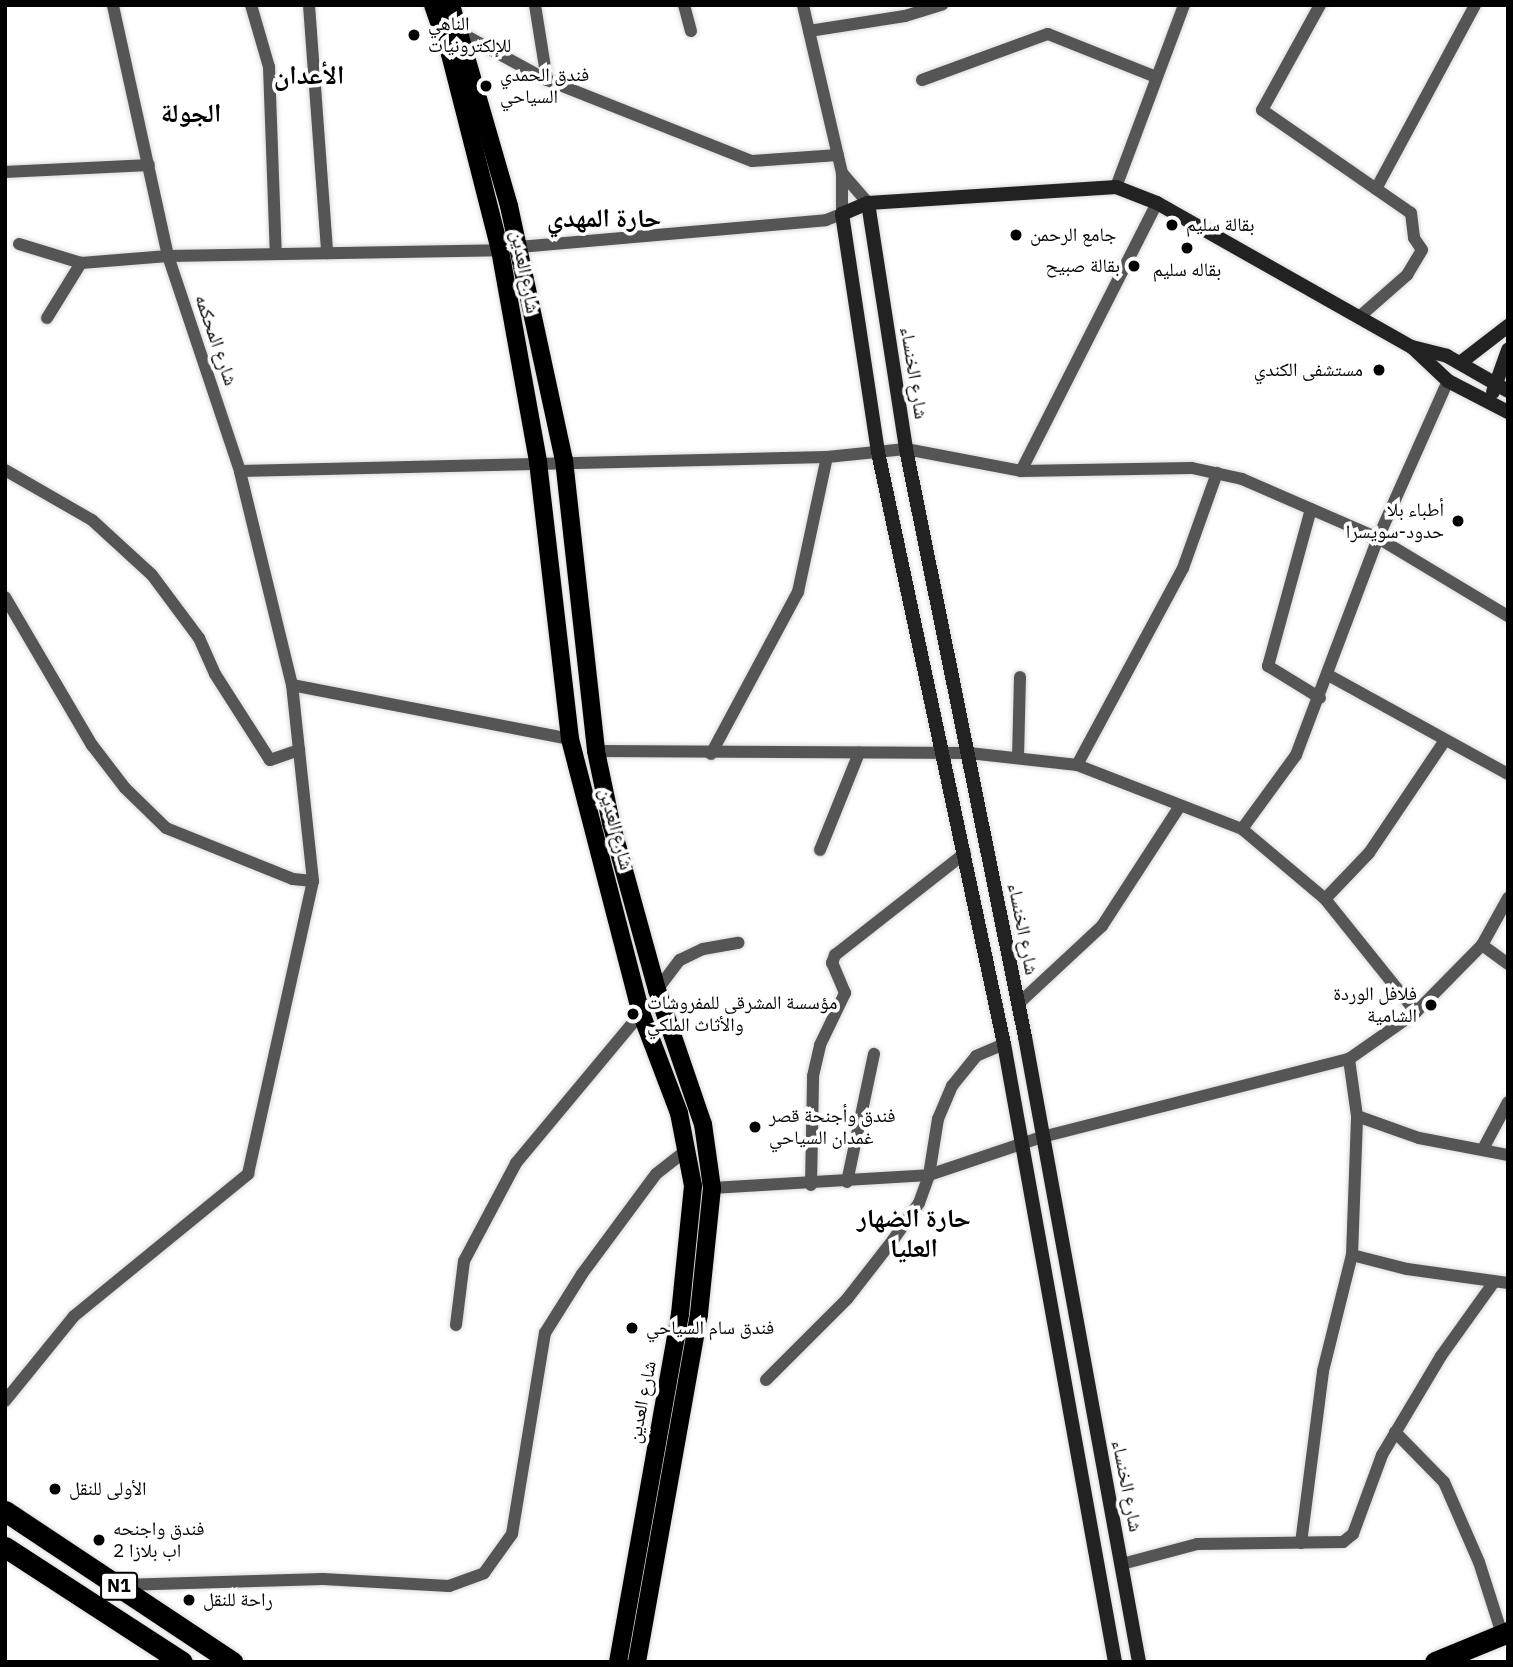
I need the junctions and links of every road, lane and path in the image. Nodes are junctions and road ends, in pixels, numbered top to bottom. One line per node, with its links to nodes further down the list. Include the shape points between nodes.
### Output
1 (113, 5): 20 (street, شارع المحكمه)
2 (251, 5): 32 (street, via 269,67)
3 (309, 5): 31 (street)
4 (433, 5): 30 (main road, شارع العدين)
5 (451, 5): 15 (main road, شارع العدين)
6 (534, 5): 17 (street)
7 (684, 5): 14 (street)
8 (803, 5): 13 (street)
9 (942, 5): 13 (street, via 905,16)
10 (1184, 5): 16 (street)
11 (1320, 5): 24 (street, via 1262,110)
12 (1475, 5): 24 (street)
13 (810, 31): 19 (street)
14 (691, 32)
15 (461, 33): 17 (street); 29 (main road, شارع العدين)
16 (1156, 77): 18 (street, via 1048,34); 23 (street)
17 (547, 80): 19 (street, via 752,162)
18 (922, 80)
19 (838, 155): 22 (street)
20 (149, 165): 21 (street); 33 (street, شارع المحكمه)
21 (5, 172)
22 (842, 173): 25 (street); 27 (street)
23 (1116, 187): 25 (street); 26 (street)
24 (1376, 189): 35 (street, via 1411,213 1414,238 1422,250 1407,275)
25 (869, 203): 27 (street); 45 (street, شارع الخنساء)
26 (1157, 203): 35 (street); 52 (street)
27 (842, 214): 29 (street, via 826,220); 46 (street)
28 (19, 244): 34 (street)
29 (519, 247): 48 (main road, شارع العدين)
30 (500, 250): 31 (street); 49 (main road, شارع العدين)
31 (327, 253): 32 (street)
32 (276, 254): 33 (street)
33 (168, 256): 34 (street); 51 (street, شارع المحكمه)
34 (81, 264): 36 (street)
35 (1359, 317): 38 (street)
36 (47, 318)
37 (1508, 326): 40 (street)
38 (1412, 347): 40 (street); 41 (street)
39 (1508, 350): 42 (street)
40 (1460, 363): 42 (street)
41 (1448, 381): 43 (street); 55 (street)
42 (1502, 387): 43 (street)
43 (1489, 401): 44 (street)
44 (1508, 412)
45 (906, 449): 46 (street); 52 (street); 68 (street, شارع الخنساء)
46 (878, 452): 47 (street); 67 (street)
47 (827, 457): 48 (street); 69 (street, via 798,592)
48 (564, 460): 49 (street); 65 (main road, شارع العدين)
49 (538, 462): 51 (street); 62 (main road, شارع العدين)
50 (5, 470): 64 (street, via 92,520 152,575 199,638 215,674 270,760)
51 (240, 471): 60 (street, شارع المحكمه)
52 (1021, 471): 53 (street, via 1192,468)
53 (1217, 472): 54 (street); 71 (street, via 1183,568)
54 (1311, 509): 55 (street); 61 (street, via 1268,666)
55 (1378, 538): 57 (street); 58 (street)
56 (5, 597): 77 (street, via 92,745 125,788 166,828 293,879)
57 (1508, 616)
58 (1328, 675): 61 (street); 63 (street)
59 (1020, 677): 70 (street)
60 (292, 685): 62 (street); 64 (street, شارع المحكمه)
61 (1320, 698): 74 (street, via 1296,755)
62 (570, 739): 86 (main road, شارع العدين)
63 (1444, 742): 72 (street); 79 (street, via 1369,853)
64 (299, 750): 77 (street, شارع المحكمه)
65 (596, 751): 69 (street); 83 (main road, شارع العدين)
66 (859, 753): 67 (street); 69 (street); 75 (street)
67 (945, 753): 68 (street); 76 (street)
68 (970, 753): 70 (street); 84 (street, شارع الخنساء)
69 (711, 754)
70 (1018, 758): 71 (street)
71 (1077, 765): 73 (street)
72 (1508, 774)
73 (1180, 806): 74 (street); 84 (street, via 1102,926)
74 (1242, 829): 79 (street)
75 (820, 850)
76 (965, 853): 87 (street); 99 (street, via 835,956 832,963 845,993 820,1045 813,1076)
77 (313, 881): 106 (street, شارع المحكمه, via 248,1174 74,1316)
78 (1508, 898): 81 (street)
79 (1325, 900): 85 (street)
80 (738, 943): 83 (street, via 703,949 680,960)
81 (1482, 946): 82 (street); 85 (street)
82 (1508, 964)
83 (657, 990): 100 (main road, شارع العدين, via 703,1124)
84 (1018, 1004): 92 (street, شارع الخنساء)
85 (1416, 1012): 89 (street)
86 (641, 1013): 95 (main road, شارع العدين, via 679,1113); 104 (street, via 516,1163 464,1261)
87 (1004, 1044): 93 (street); 97 (street, via 976,1056 952,1086 938,1119)
88 (874, 1054): 98 (street)
89 (1349, 1059): 91 (street); 92 (street)
90 (1508, 1102): 94 (street)
91 (1357, 1116): 94 (street, via 1419,1138); 101 (street)
92 (1042, 1137): 93 (street); 111 (street, شارع الخنساء)
93 (1023, 1144): 97 (street); 118 (street)
94 (1483, 1149): 96 (street)
95 (685, 1151): 112 (street, via 656,1174 582,1274 545,1334 512,1534 484,1573 449,1586 323,1579); 116 (main road, شارع العدين, via 693,1186 691,1235)
96 (1508, 1155)
97 (929, 1175): 98 (street); 105 (street, via 919,1203 847,1299)
98 (847, 1182): 99 (street)
99 (811, 1185): 100 (street)
100 (712, 1188): 117 (main road, شارع العدين, via 699,1314)
101 (1352, 1255): 102 (street); 109 (street, via 1323,1371)
102 (1494, 1282): 103 (street); 107 (street)
103 (1508, 1283)
104 (456, 1325)
105 (766, 1381)
106 (5, 1401)
107 (1395, 1433): 109 (street, via 1381,1455 1353,1534 1327,1546); 113 (street, via 1444,1482)
108 (5, 1511): 112 (highway, N1)
109 (1301, 1543): 111 (street, via 1197,1544)
110 (5, 1547): 114 (highway, N1)
111 (1122, 1564): 119 (street, شارع الخنساء)
112 (117, 1585): 115 (highway, N1)
113 (1505, 1633): 120 (highway)
114 (182, 1662)
115 (232, 1662)
116 (618, 1662)
117 (637, 1662)
118 (1115, 1662)
119 (1139, 1662)
120 (1435, 1662)

